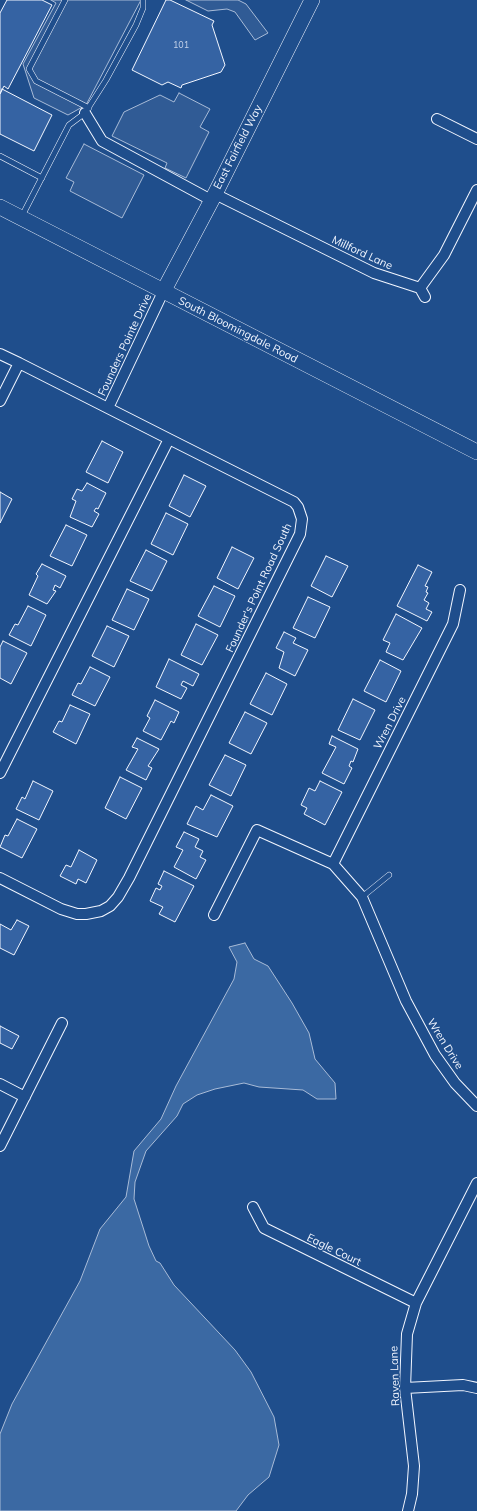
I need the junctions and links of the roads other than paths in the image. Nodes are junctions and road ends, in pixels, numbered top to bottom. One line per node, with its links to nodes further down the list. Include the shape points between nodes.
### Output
1 (65, 0): 4 (lane, via 29,69 36,81)
2 (143, 0): 4 (lane, via 143,8 136,25)
3 (312, 0): 10 (main road, East Fairfield Way)
4 (87, 111): 8 (lane, via 70,125); 10 (street, Millford Lane, via 102,141)
5 (437, 119): 6 (street)
6 (477, 139)
7 (0, 156): 8 (lane)
8 (42, 178): 12 (lane)
9 (477, 190): 10 (street, Millford Lane, via 422,292 374,273)
10 (213, 197): 13 (main road, East Fairfield Way)
11 (0, 207): 12 (main road, South Bloomingdale Road)
12 (21, 218): 13 (main road, South Bloomingdale Road)
13 (163, 292): 17 (street, Founders Pointe Drive); 19 (main road, South Bloomingdale Road)
14 (0, 354): 15 (street, Founders Pointe Drive)
15 (19, 363): 16 (street); 17 (street, Founders Pointe Drive)
16 (0, 401)
17 (108, 408): 18 (street, Founders Pointe Drive)
18 (169, 439): 21 (street); 24 (street, Founder's Point Road South, via 294,502 302,519 300,534 118,897 101,911 77,914 61,909)
19 (476, 449)
20 (460, 590): 22 (street, Wren Drive, via 453,624)
21 (0, 773)
22 (333, 864): 25 (street, Wren Drive); 26 (street, Wren Drive, via 257,830)
23 (388, 875): 25 (lane)
24 (0, 878)
25 (362, 898): 30 (street, Wren Drive, via 406,1001 426,1039 455,1083)
26 (214, 915)
27 (62, 1023): 29 (street)
28 (0, 1084): 29 (street)
29 (25, 1097): 31 (street)
30 (477, 1106)
31 (0, 1146)
32 (477, 1183): 34 (street, Raven Lane)
33 (252, 1207): 34 (street, Eagle Court, via 264,1228)
34 (416, 1304): 35 (street, Raven Lane, via 405,1347)
35 (405, 1388): 36 (street, via 463,1385); 37 (street, Raven Lane, via 414,1466)
36 (477, 1388)
37 (408, 1511)

